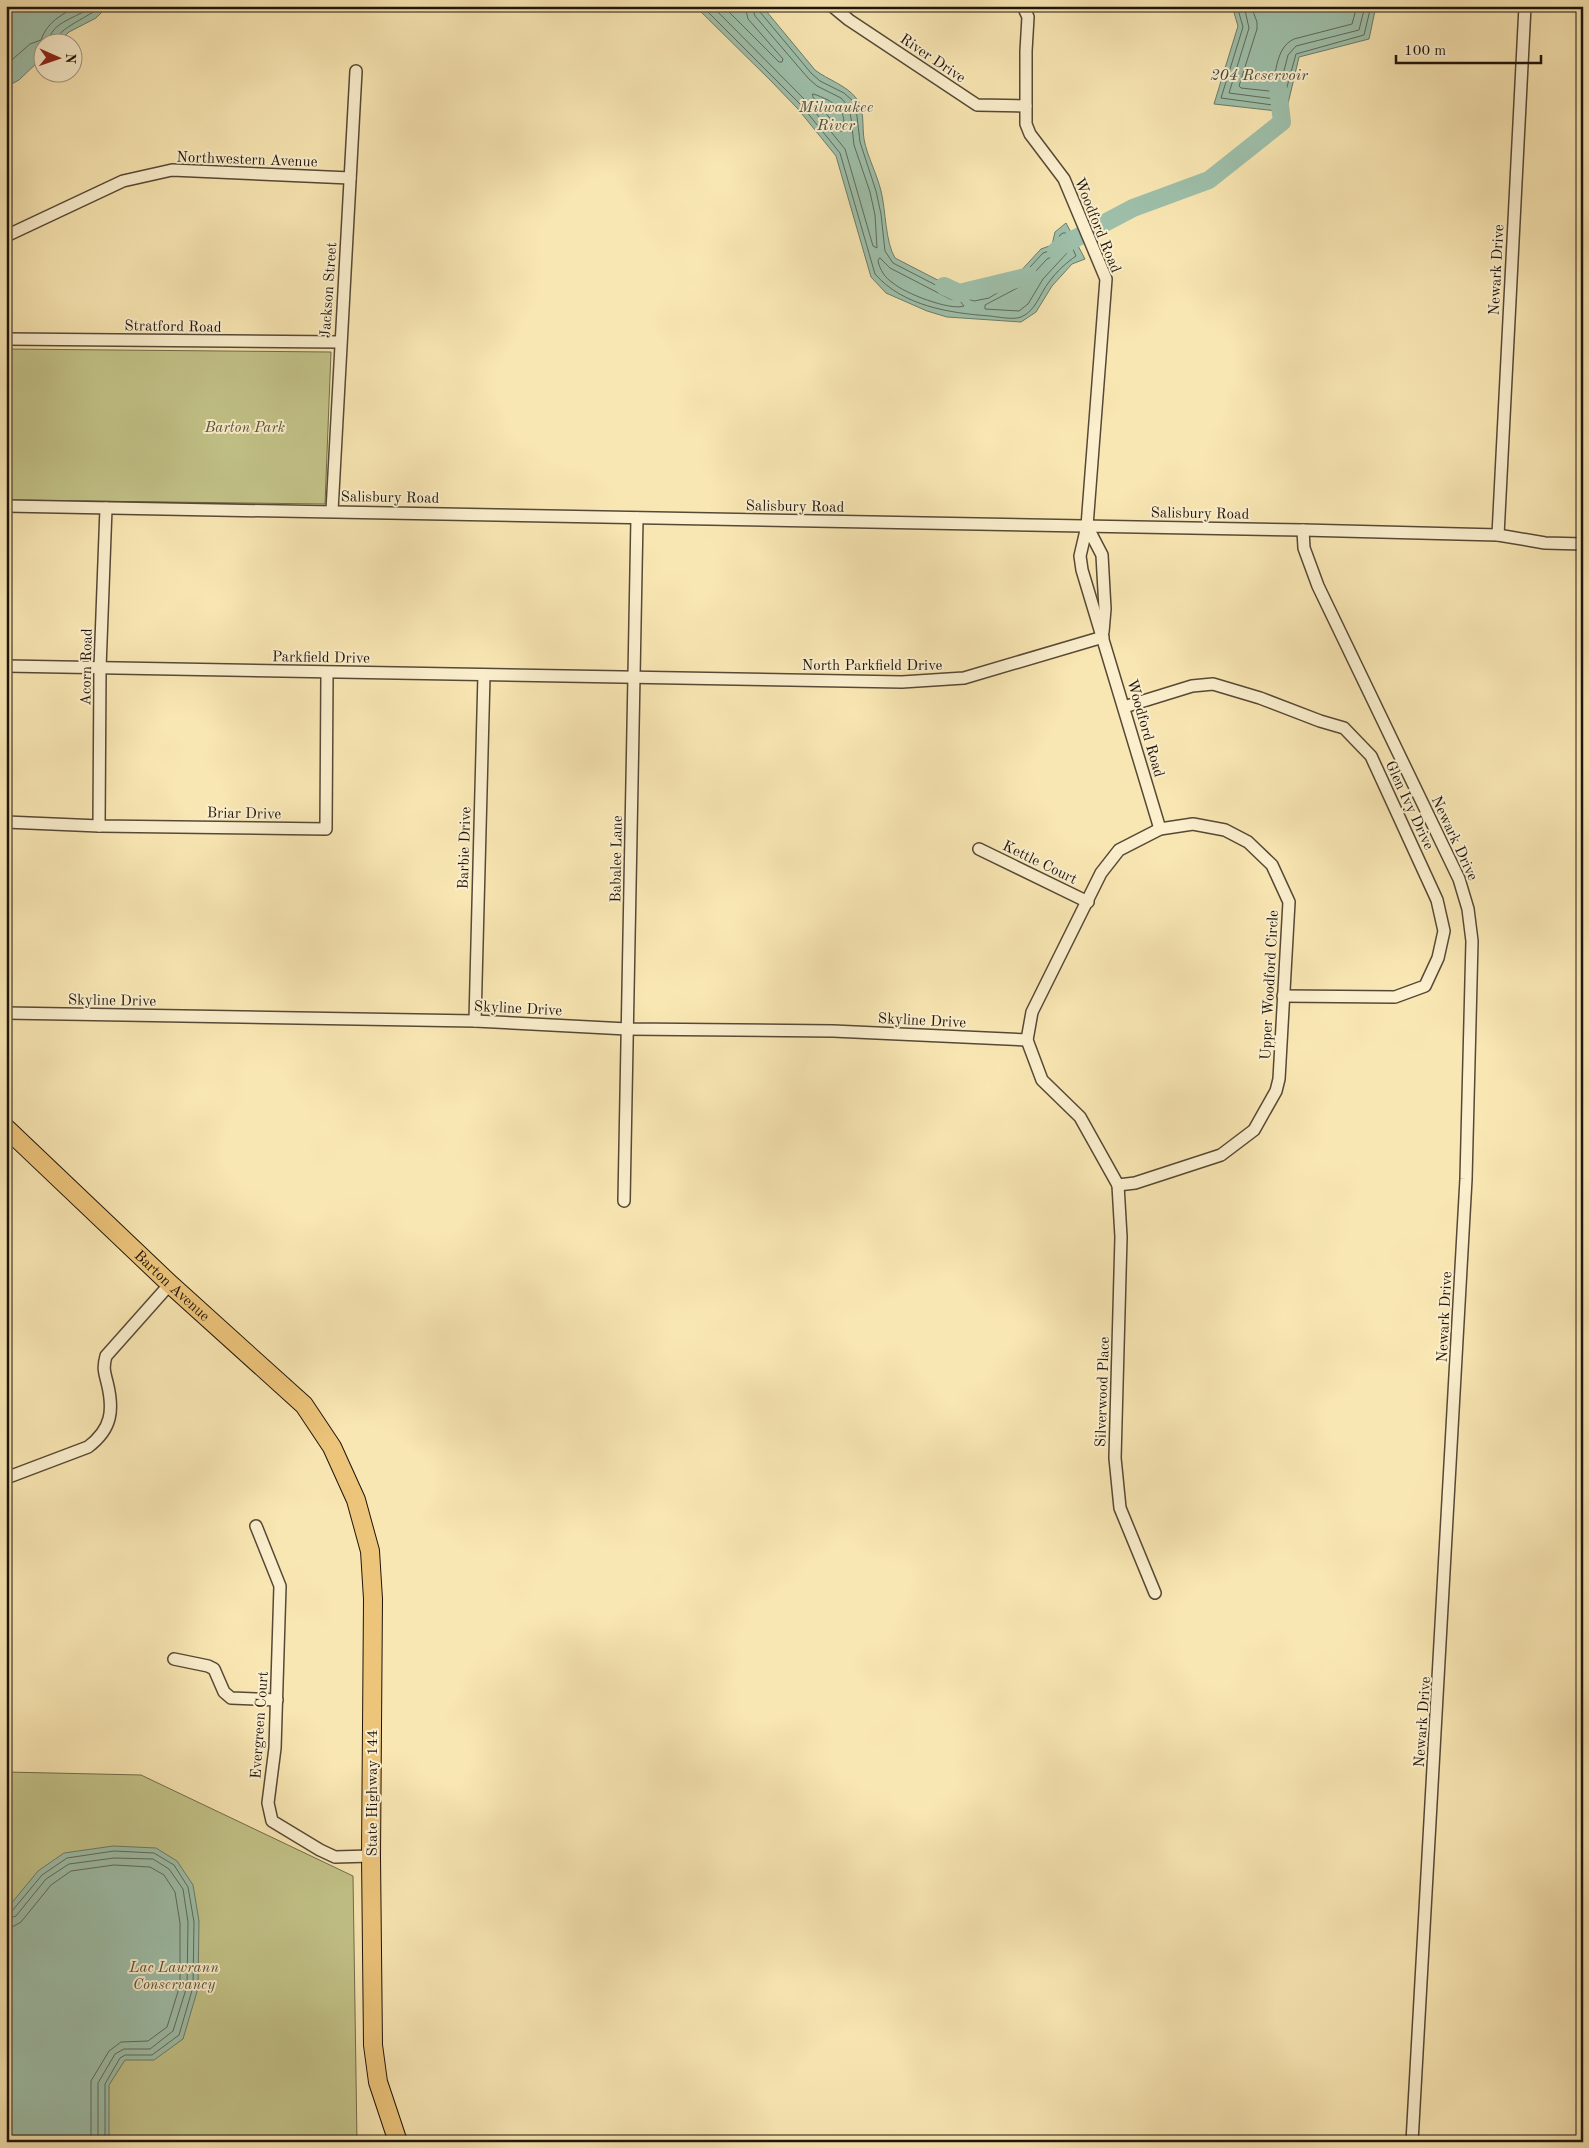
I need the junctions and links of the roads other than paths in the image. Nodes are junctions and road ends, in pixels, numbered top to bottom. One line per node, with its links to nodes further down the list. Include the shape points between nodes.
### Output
1 (832, 6): 5 (street, River Drive, via 977,105)
2 (1023, 6): 5 (street, Woodford Road, via 1028,17)
3 (1525, 6): 16 (street, Newark Drive)
4 (356, 71): 6 (street, Jackson Street)
5 (1026, 106): 14 (street, Woodford Road, via 1026,124 1030,134 1064,179 1106,279)
6 (350, 178): 7 (street, Northwestern Avenue, via 172,170 123,181); 9 (street, Jackson Street)
7 (6, 236)
8 (6, 339): 9 (street, Stratford Road)
9 (340, 342): 12 (street, Jackson Street)
10 (6, 506): 11 (street, Salisbury Road)
11 (106, 508): 12 (street, Salisbury Road); 20 (street, Acorn Road)
12 (332, 511): 13 (street, Salisbury Road)
13 (637, 518): 14 (street, Salisbury Road); 23 (street, Babalee Lane)
14 (1087, 526): 15 (street, Salisbury Road); 18 (street, Woodford Road, via 1102,555 1106,608); 18 (street, Woodford Road, via 1080,556 1082,570)
15 (1304, 530): 16 (street, Salisbury Road); 47 (street, Newark Drive, via 1304,548 1318,586 1459,880 1468,908 1472,941 1466,1179)
16 (1498, 536): 17 (street, Salisbury Road, via 1545,543)
17 (1583, 544)
18 (1103, 637): 23 (street, North Parkfield Drive, via 964,678 902,682); 24 (street, Woodford Road)
19 (6, 666): 20 (street, Parkfield Drive)
20 (100, 668): 21 (street, Parkfield Drive); 26 (street, Acorn Road)
21 (327, 673): 22 (street, Parkfield Drive); 26 (street, Briar Drive, via 326,829)
22 (484, 675): 23 (street, Parkfield Drive); 32 (street, Barbie Drive)
23 (635, 678): 33 (street, Babalee Lane)
24 (1124, 707): 27 (street, Woodford Road); 30 (street, Glen Ivy Drive, via 1192,686 1213,684 1344,728 1371,756 1437,900 1444,930 1438,958 1425,986 1395,997)
25 (6, 822): 26 (street, Briar Drive)
26 (98, 826)
27 (1160, 829): 29 (street, Upper Woodford Circle, via 1120,850 1101,873); 30 (street, Upper Woodford Circle, via 1193,824 1225,830 1248,842 1272,865 1288,902)
28 (979, 849): 29 (street, Kettle Court)
29 (1088, 902): 34 (street, Upper Woodford Circle, via 1032,1012)
30 (1284, 996): 36 (street, Upper Woodford Circle, via 1279,1078 1276,1091 1254,1130 1221,1155 1135,1183)
31 (6, 1013): 32 (street, Skyline Drive)
32 (475, 1021): 33 (street, Skyline Drive)
33 (627, 1029): 34 (street, Skyline Drive, via 833,1031); 37 (street, Babalee Lane)
34 (1027, 1040): 36 (street, via 1042,1080 1080,1117)
35 (6, 1128): 38 (main road, Barton Avenue)
36 (1118, 1185): 42 (street, Silverwood Place, via 1121,1237 1115,1458 1120,1508)
37 (624, 1201)
38 (170, 1284): 39 (main road, Barton Avenue, via 304,1405); 40 (street, via 106,1356 102,1369 107,1383 110,1420 100,1438 88,1447)
39 (332, 1447): 45 (main road, State Highway 144, via 356,1500 370,1551 373,1599)
40 (6, 1478)
41 (256, 1526): 44 (street, Evergreen Court, via 280,1586)
42 (1155, 1593)
43 (174, 1659): 44 (street, via 214,1669 224,1692 231,1698)
44 (277, 1700): 45 (street, Evergreen Court, via 268,1803 272,1821 335,1857)
45 (372, 1856): 46 (main road, State Highway 144, via 374,2060)
46 (398, 2142)
47 (1412, 2142)

